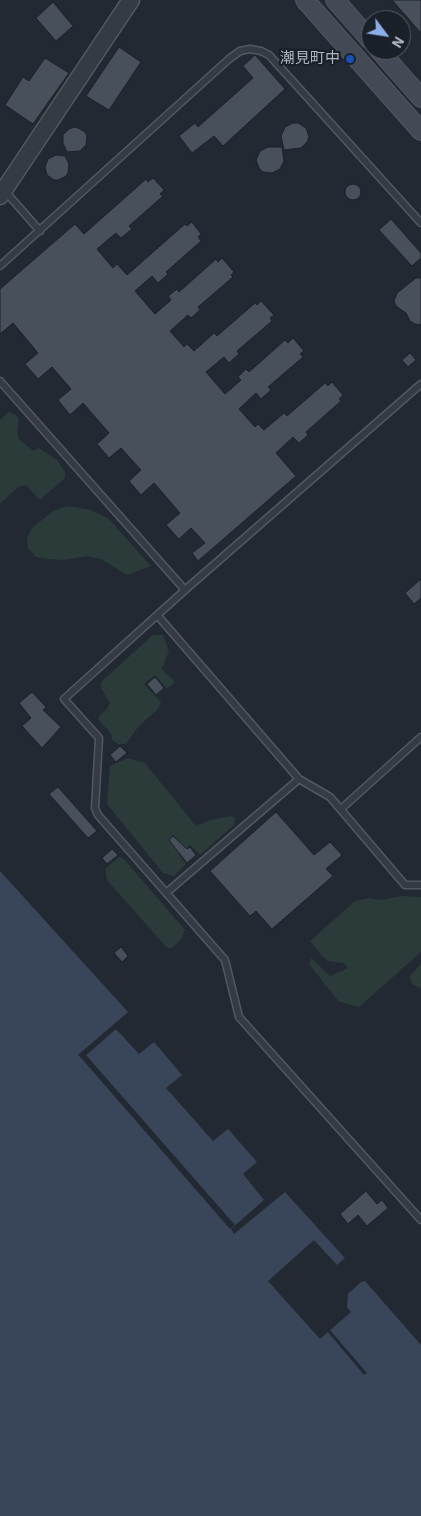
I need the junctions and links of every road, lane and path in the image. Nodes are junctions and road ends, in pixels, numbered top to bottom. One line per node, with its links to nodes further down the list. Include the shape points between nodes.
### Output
1 (131, 0): 8 (street)
2 (305, 0): 7 (main road)
3 (335, 0): 4 (main road)
4 (361, 30)
5 (388, 60): 6 (main road)
6 (421, 98)
7 (421, 131)
8 (1, 191): 10 (lane)
9 (421, 223): 10 (lane, via 269,55 250,49 228,59)
10 (40, 230): 11 (lane)
11 (0, 266)
12 (0, 381): 14 (lane)
13 (421, 384): 14 (lane)
14 (185, 590): 15 (lane)
15 (158, 616): 17 (lane); 20 (lane, via 64,699 99,738 95,808 98,815)
16 (421, 738): 18 (lane)
17 (298, 779): 18 (lane, via 330,797); 20 (lane)
18 (340, 810): 19 (lane, via 405,884)
19 (421, 885)
20 (166, 893): 21 (lane, via 225,960 240,1017)
21 (421, 1220)

